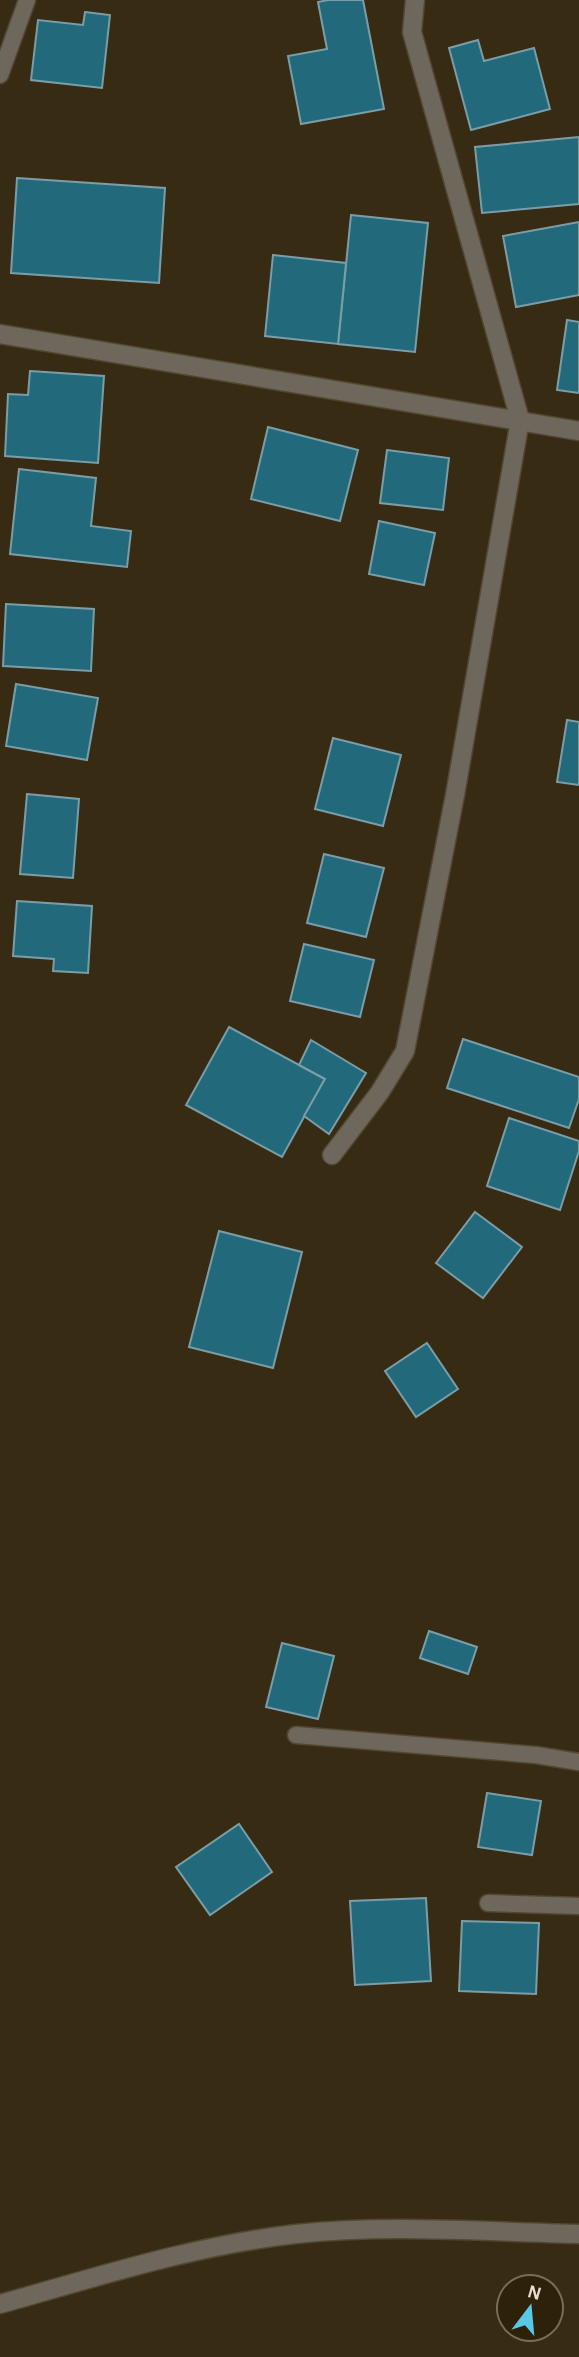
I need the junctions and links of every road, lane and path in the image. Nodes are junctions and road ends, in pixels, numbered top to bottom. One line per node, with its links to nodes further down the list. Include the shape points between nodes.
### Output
1 (27, 0): 3 (lane)
2 (415, 0): 5 (street, via 412,32)
3 (0, 75)
4 (0, 334): 5 (street)
5 (520, 420): 6 (street); 7 (street, via 405,1051)
6 (579, 431)
7 (332, 1154)
8 (296, 1735): 9 (lane)
9 (579, 1762)
10 (488, 1903): 11 (lane)
11 (579, 1906)
12 (579, 2234): 13 (street, via 399,2230 294,2234 146,2263)
13 (0, 2304)

